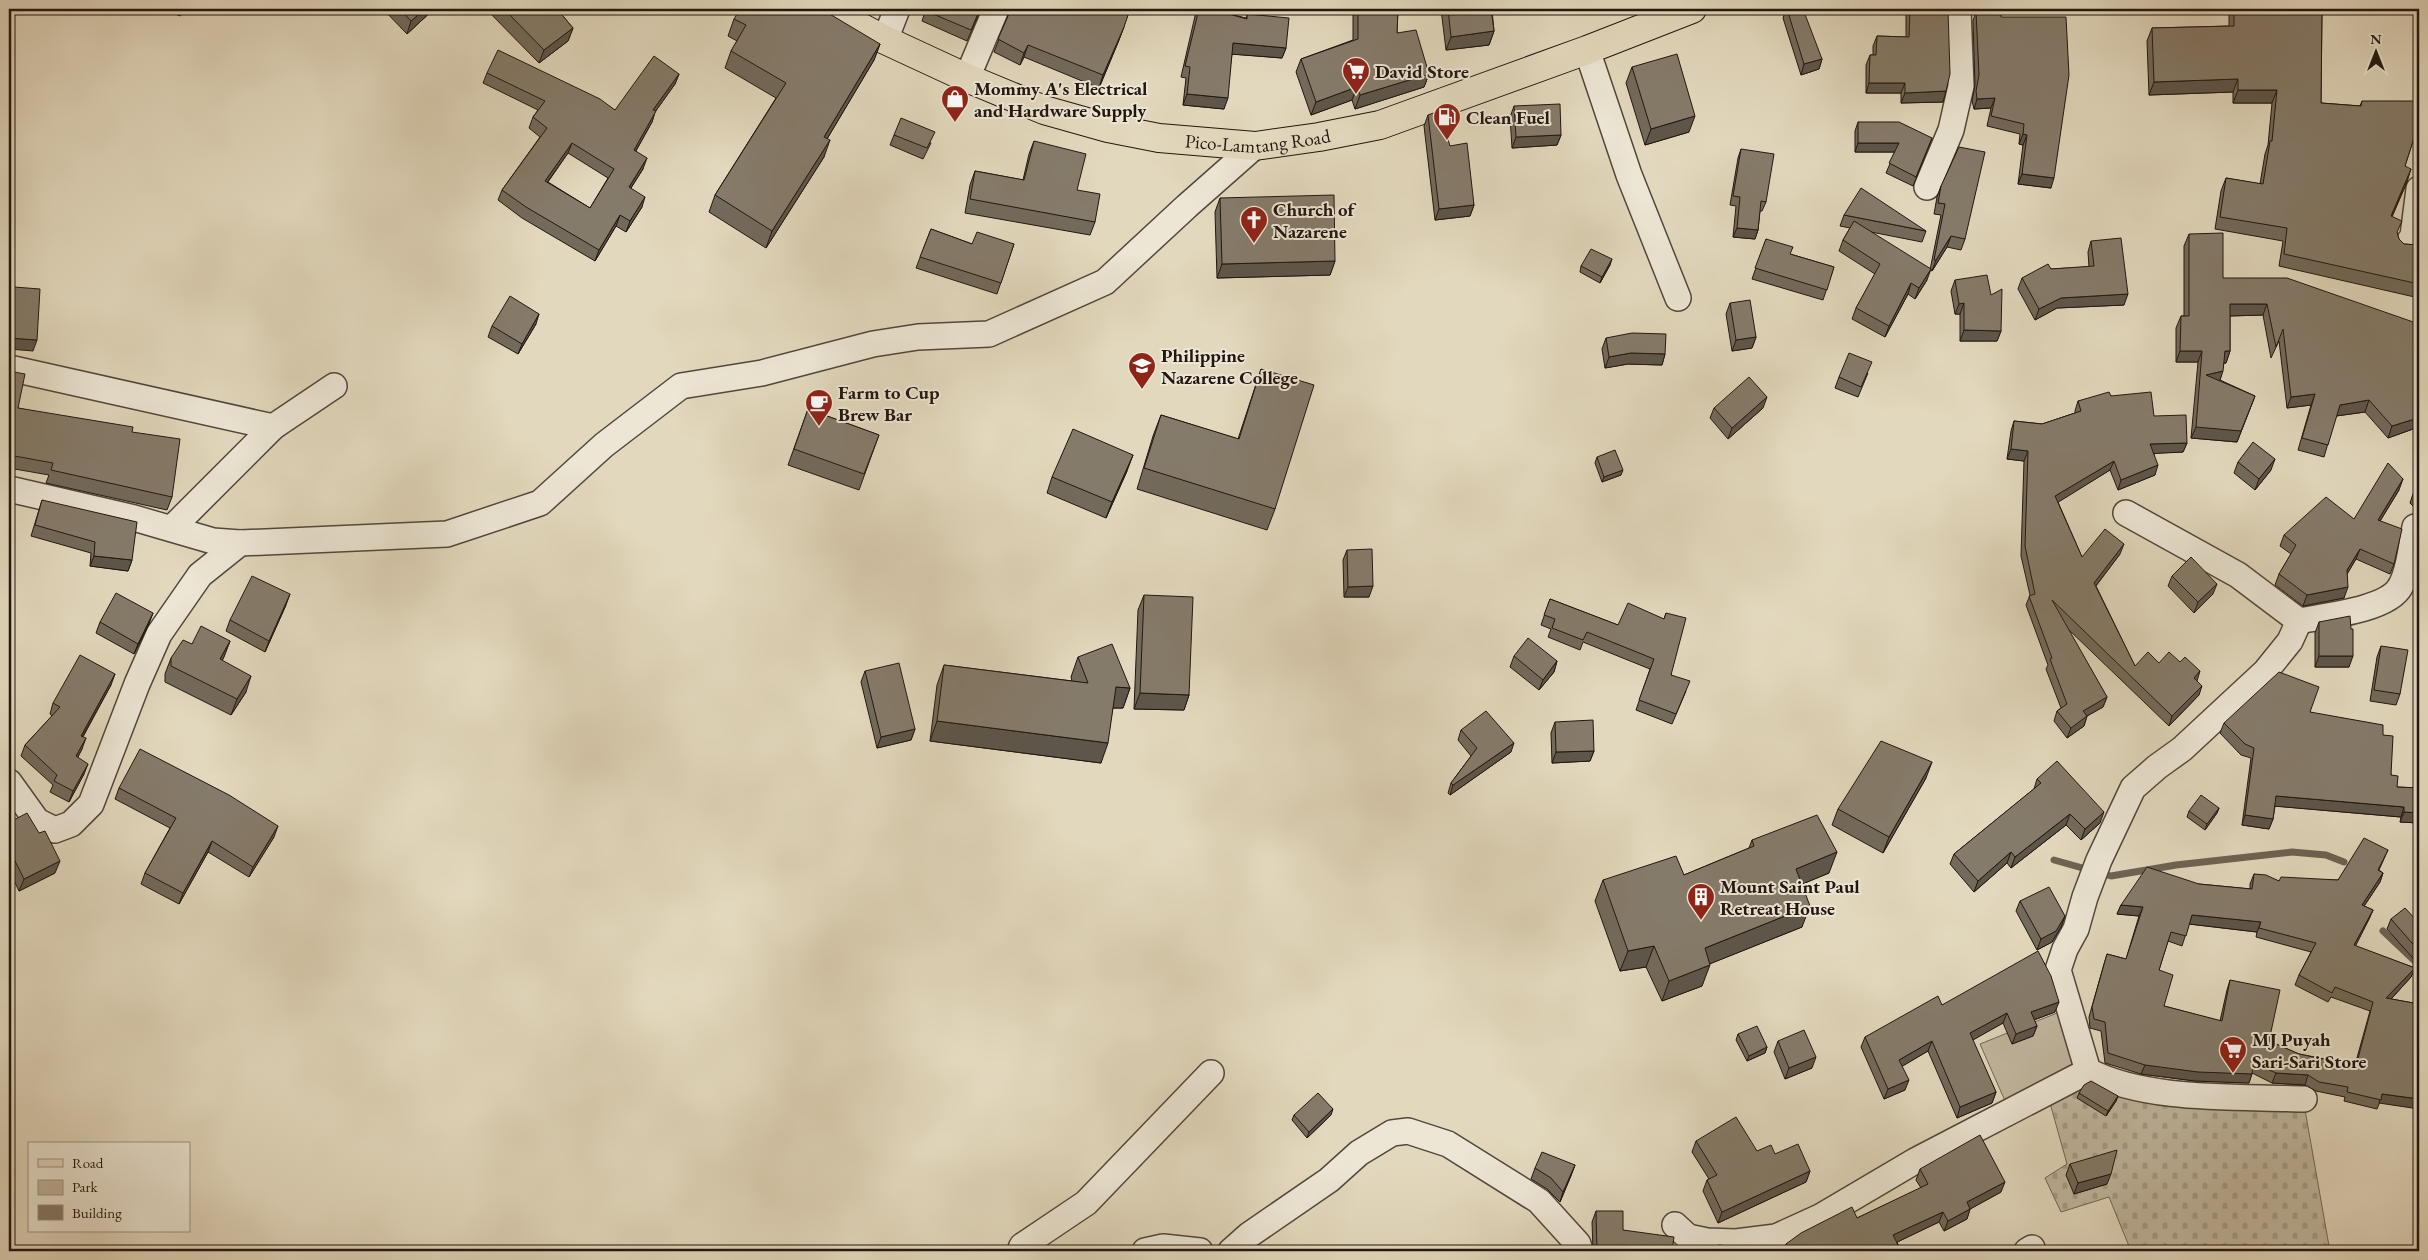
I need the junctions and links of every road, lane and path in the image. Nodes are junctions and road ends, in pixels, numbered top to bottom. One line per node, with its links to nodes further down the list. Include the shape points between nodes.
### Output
1 (826, 9): 6 (main road, Pico-Lamtang Road)
2 (897, 9): 6 (street)
3 (996, 9): 8 (street)
4 (1692, 9): 7 (main road, Pico-Lamtang Road)
5 (1958, 9): 10 (street, via 1961,86 1951,130)
6 (884, 40): 8 (main road, Pico-Lamtang Road)
7 (1587, 50): 9 (main road, Pico-Lamtang Road, via 1380,125); 13 (street, via 1629,175)
8 (967, 78): 9 (main road, Pico-Lamtang Road, via 1044,110 1108,128 1159,138)
9 (1255, 146): 21 (street, via 1105,282 989,334 909,338 873,344 762,372 681,386 604,445 540,503 447,534)
10 (1927, 187)
11 (2419, 189): 12 (street, via 2413,236)
12 (2407, 245)
13 (1678, 298)
14 (9, 368): 16 (street)
15 (334, 386): 16 (street)
16 (273, 427): 20 (street)
17 (9, 490): 20 (street)
18 (2126, 513): 22 (street, via 2238,575)
19 (2415, 527): 22 (street, via 2400,587 2392,595 2370,607)
20 (172, 528): 21 (street, via 213,541)
21 (240, 543): 23 (street, via 200,575 159,634 91,804 71,824 55,830 37,821)
22 (2299, 621): 24 (street, via 2290,640 2265,672 2182,749 2133,788 2099,860 2076,930 2058,970)
23 (9, 782)
24 (2088, 1071): 26 (street, via 2108,1081 2159,1091); 27 (street, via 1915,1161 1820,1217 1776,1237 1736,1242 1706,1241 1688,1237)
25 (1211, 1072): 28 (street, via 1086,1203 1022,1246)
26 (2304, 1099)
27 (1675, 1225)
28 (1020, 1251)
29 (1145, 1251): 30 (street, via 1163,1247)
30 (1200, 1251)
31 (1231, 1251): 32 (street, via 1329,1180 1359,1153 1392,1133 1408,1131 1448,1144 1539,1201 1578,1244)
32 (1580, 1251)

